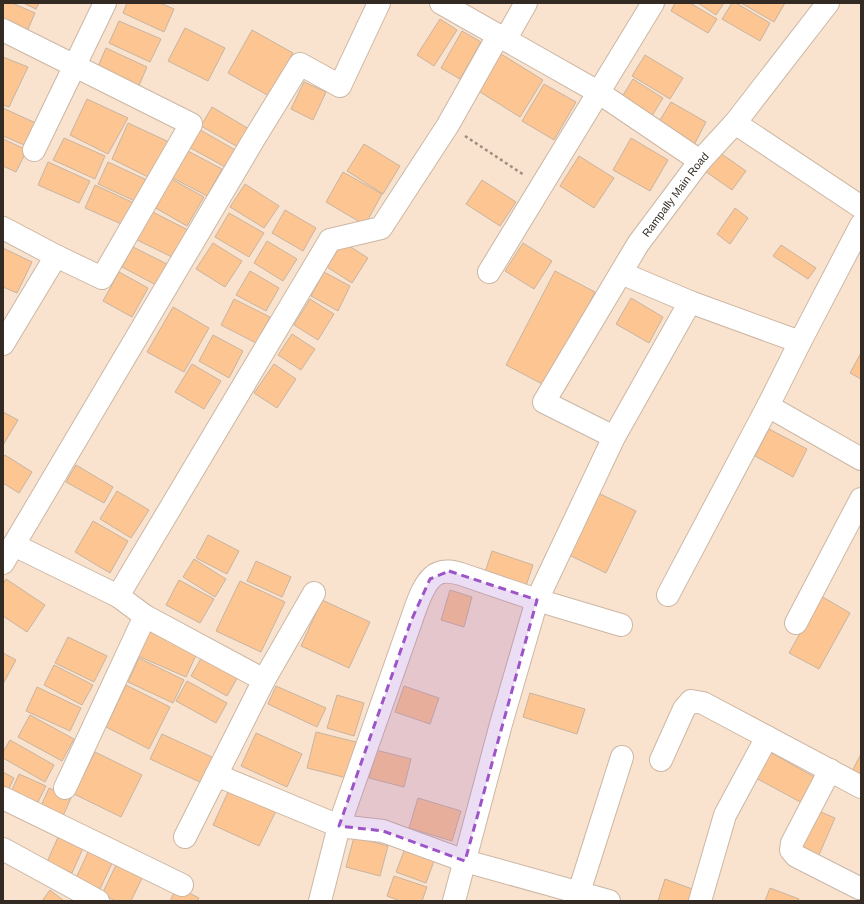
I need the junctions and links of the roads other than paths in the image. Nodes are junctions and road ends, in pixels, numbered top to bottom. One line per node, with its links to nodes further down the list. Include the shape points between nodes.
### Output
1 (106, 3): 9 (street)
2 (379, 3): 27 (street, via 340,86 300,64)
3 (441, 3): 8 (street)
4 (526, 3): 8 (street)
5 (653, 3): 10 (street)
6 (828, 3): 11 (street, Rampally Main Road)
7 (3, 30): 9 (street)
8 (501, 38): 10 (street); 30 (street, via 381,228 330,240)
9 (74, 66): 12 (street); 17 (street, via 191,124 102,278)
10 (598, 92): 13 (street); 18 (street)
11 (735, 123): 13 (street, Rampally Main Road); 14 (street)
12 (34, 150)
13 (700, 161): 19 (street, Rampally Main Road, via 638,244)
14 (861, 208)
15 (861, 225): 21 (street)
16 (3, 228): 17 (street)
17 (56, 256): 22 (street)
18 (489, 272)
19 (621, 272): 20 (street); 24 (street, Rampally Main Road, via 544,402)
20 (690, 302): 21 (street); 24 (street)
21 (800, 342): 23 (street)
22 (3, 344)
23 (768, 406): 25 (street); 29 (street)
24 (614, 437): 31 (street)
25 (861, 460)
26 (861, 499): 33 (street)
27 (8, 554): 30 (street)
28 (314, 593): 35 (street)
29 (668, 595)
30 (118, 596): 32 (street)
31 (537, 600): 34 (street); 44 (street, via 449,571 438,573 430,579 420,596); 47 (street)
32 (145, 616): 35 (street); 42 (street)
33 (796, 624)
34 (621, 625)
35 (264, 680): 40 (street)
36 (767, 737): 38 (street, via 704,703 691,700 684,709); 39 (street); 55 (street, via 725,815)
37 (622, 757): 50 (street)
38 (661, 760)
39 (830, 770): 41 (street); 49 (street, via 792,843 791,850 796,856)
40 (216, 776): 44 (street); 45 (street)
41 (861, 787)
42 (65, 788)
43 (3, 798): 48 (street)
44 (339, 826): 47 (street, via 383,831); 52 (street)
45 (185, 837)
46 (4, 852): 51 (street)
47 (465, 861): 50 (street); 53 (street)
48 (182, 885)
49 (857, 891)
50 (579, 892): 54 (street)
51 (98, 901)
52 (320, 901)
53 (454, 901)
54 (609, 901)
55 (700, 901)

